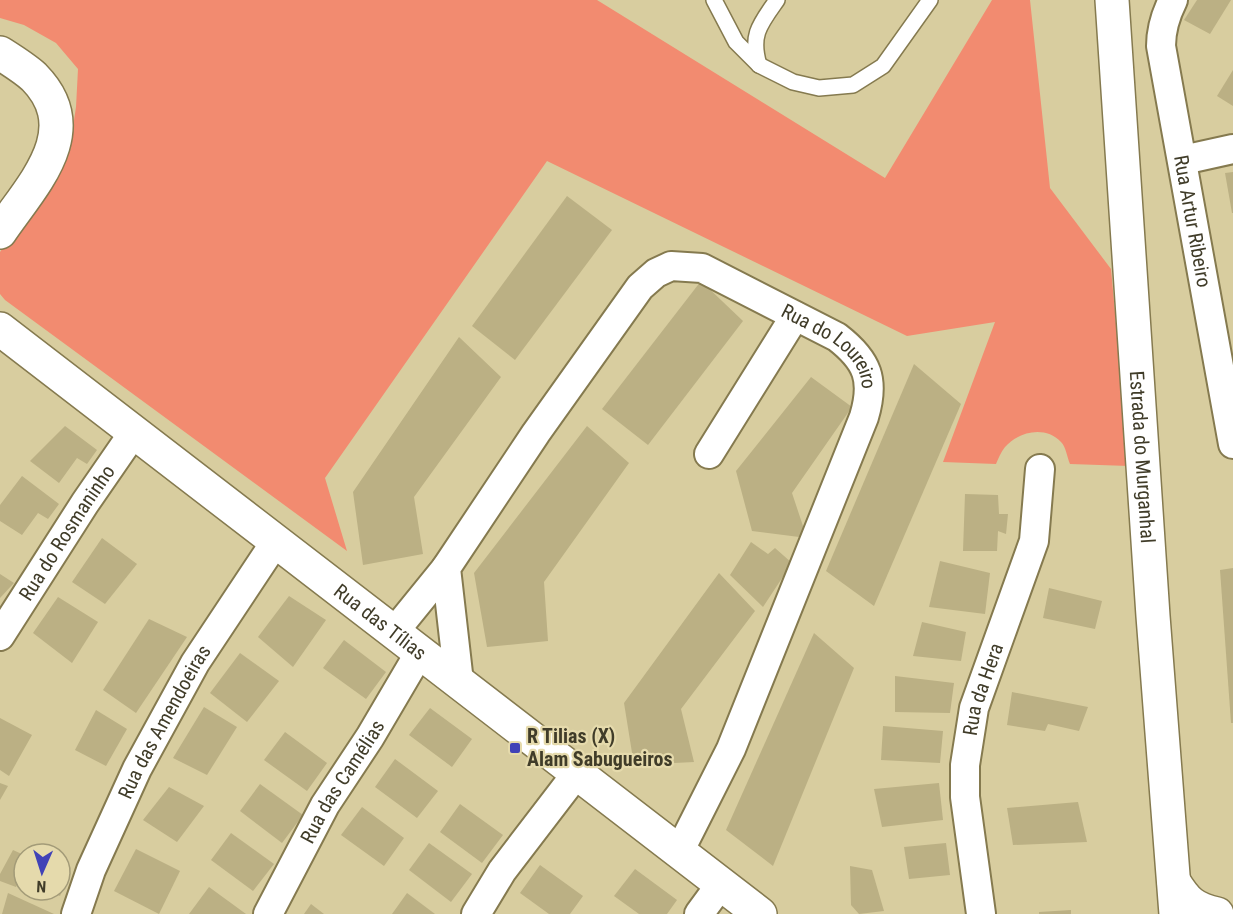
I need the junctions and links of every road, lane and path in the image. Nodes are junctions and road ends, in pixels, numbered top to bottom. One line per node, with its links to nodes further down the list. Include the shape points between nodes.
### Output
1 (714, 0): 7 (lane, via 736,42)
2 (777, 0): 7 (lane, via 760,24 754,47)
3 (930, 0): 7 (lane, via 883,66 853,85 819,88 793,82)
4 (1112, 0): 25 (street, Estrada do Murganhal)
5 (1173, 0): 9 (street, Rua Artur Ribeiro, via 1165,15 1161,46)
6 (6, 60): 10 (street, via 34,78 52,103 57,124 56,141 47,164)
7 (759, 65)
8 (1233, 149): 9 (street)
9 (1183, 160): 14 (street, Rua Artur Ribeiro)
10 (0, 232)
11 (795, 316): 15 (street); 18 (street, Rua do Loureiro, via 702,268 670,266 656,273 619,316); 24 (street, Rua do Loureiro, via 837,337 855,351 870,384 869,399 731,749)
12 (0, 329): 13 (street, Rua das Tílias)
13 (134, 432): 17 (street, Rua das Tílias); 20 (street, Rua do Rosmaninho)
14 (1233, 444)
15 (709, 454)
16 (1040, 469): 32 (street, Rua da Hera, via 1034,541 974,708 965,765 965,797)
17 (276, 542): 19 (street, Rua das Tílias); 27 (street, Rua das Amendoeiras, via 195,663 137,769 91,870)
18 (446, 568): 19 (street, Rua do Loureiro); 22 (street)
19 (394, 632): 21 (street, Rua das Tílias)
20 (0, 636)
21 (420, 652): 22 (street, Rua das Tílias); 28 (street, Rua das Camélias, via 325,805)
22 (459, 682): 23 (street, Rua das Tílias)
23 (577, 773): 24 (street, Rua das Tílias); 29 (street, via 502,871)
24 (679, 852): 26 (street, Rua das Tílias)
25 (1174, 882): 33 (street); 34 (street, Estrada do Murganhal); 35 (street, via 1186,901)
26 (721, 884): 30 (street); 31 (street, Rua das Tílias)
27 (76, 914)
28 (267, 914)
29 (476, 914)
30 (699, 914)
31 (760, 914)
32 (981, 914)
33 (1160, 914)
34 (1176, 914)
35 (1216, 914)

